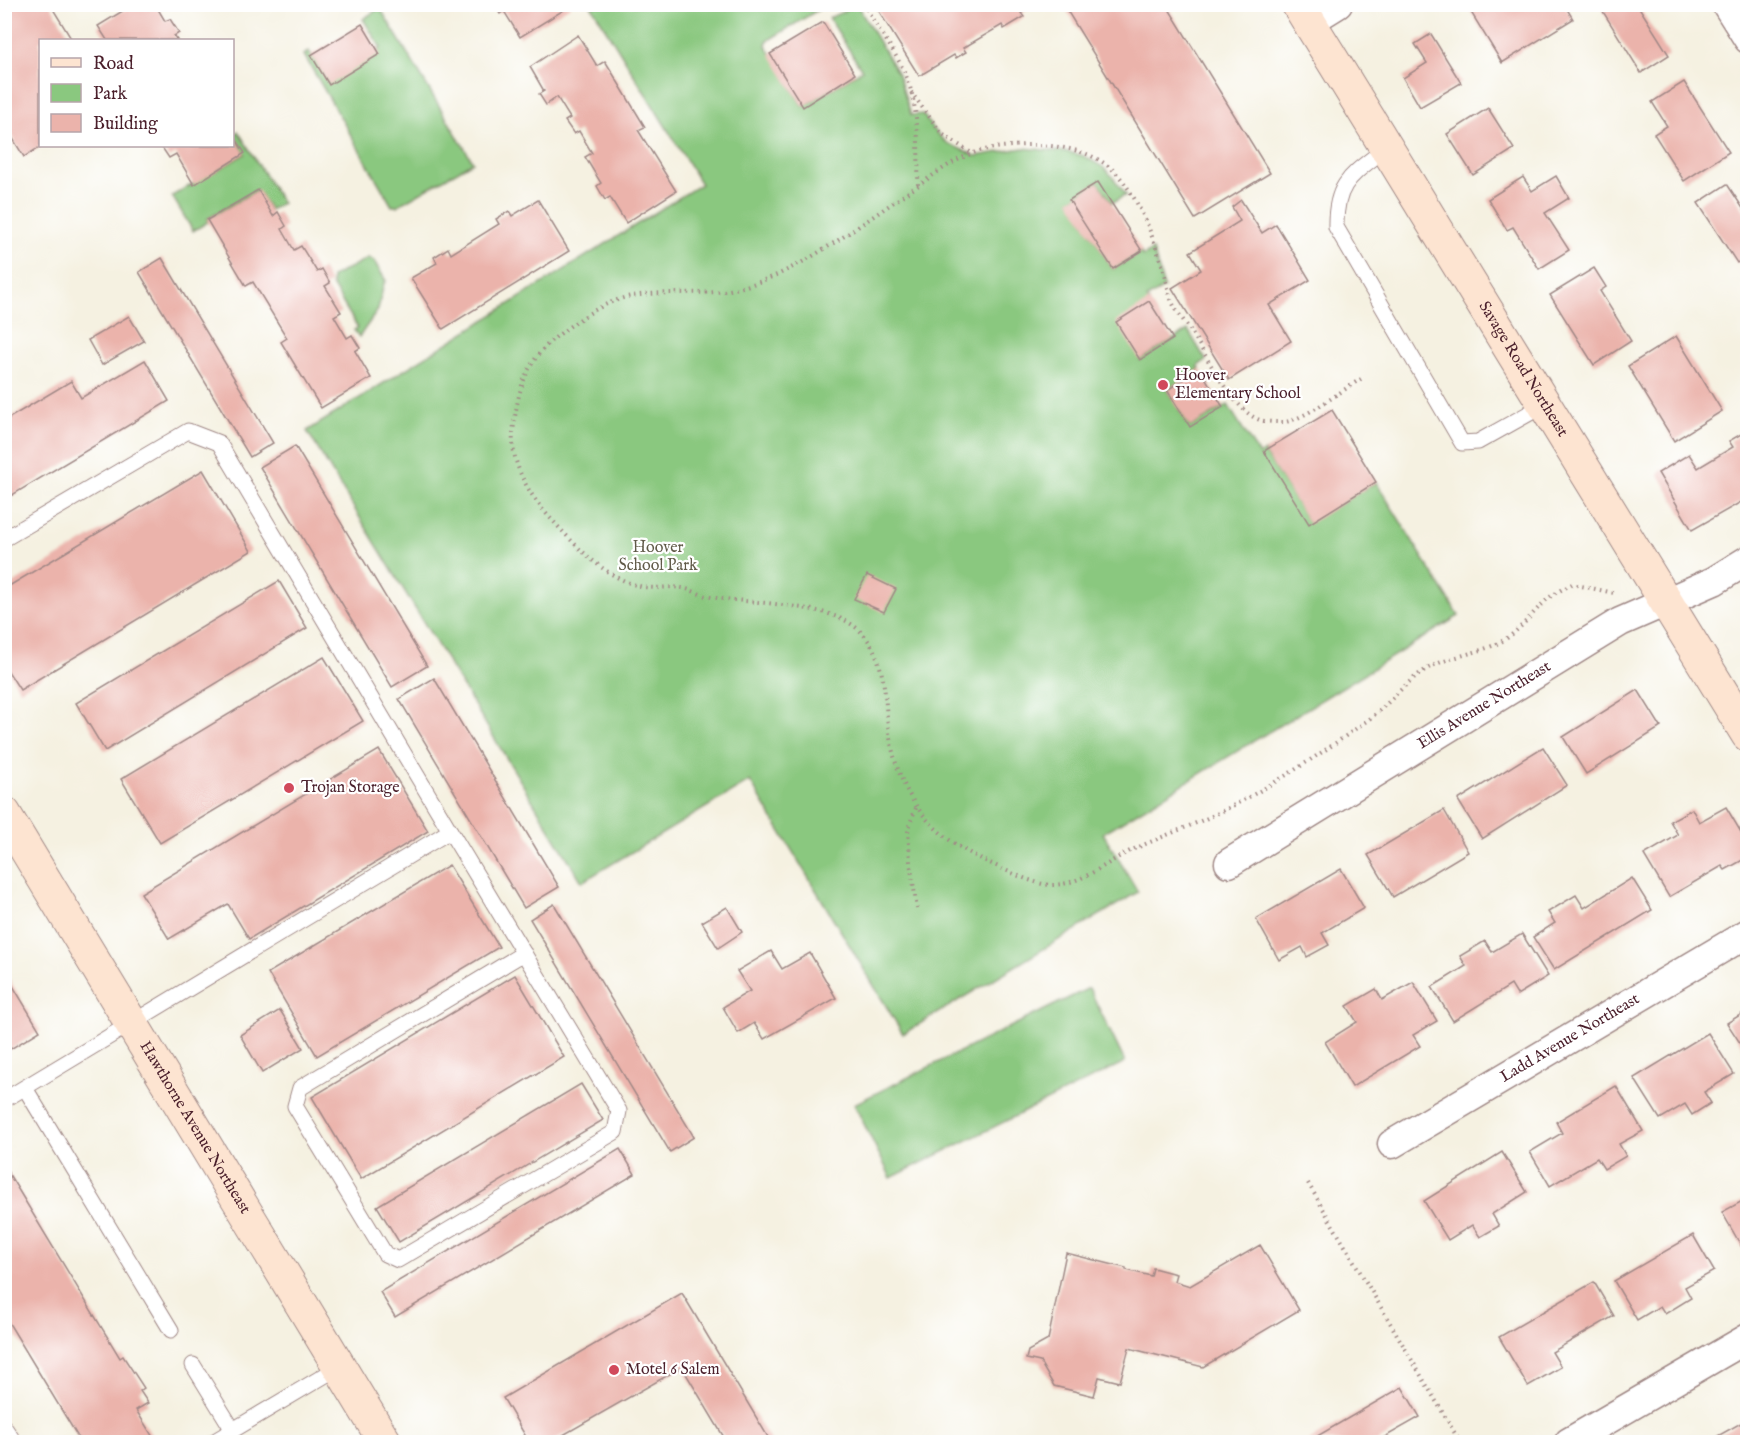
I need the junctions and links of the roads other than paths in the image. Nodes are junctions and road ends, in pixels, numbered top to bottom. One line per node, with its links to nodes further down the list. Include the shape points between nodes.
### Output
1 (1338, 4): 3 (street)
2 (1726, 4): 4 (street)
3 (1303, 13): 5 (street, Savage Road Northeast)
4 (1748, 39)
5 (1386, 148): 6 (street, Savage Road Northeast); 6 (lane, via 1347,180 1336,207 1336,227 1462,443 1478,442)
6 (1544, 405): 9 (street, Savage Road Northeast)
7 (4, 539): 12 (lane, via 188,431 219,443)
8 (1748, 560): 9 (street, Ellis Avenue Northeast, via 1714,581)
9 (1665, 602): 10 (street, Savage Road Northeast); 13 (street, Ellis Avenue Northeast, via 1620,622)
10 (1748, 735)
11 (5, 816): 16 (street, Hawthorne Avenue Northeast)
12 (450, 831): 15 (lane); 16 (lane)
13 (1229, 863)
14 (1748, 933): 19 (street, Ladd Avenue Northeast)
15 (524, 953): 15 (lane, via 619,1111 615,1132 398,1260 385,1254 295,1106 300,1088)
16 (131, 1024): 17 (lane); 23 (street, Hawthorne Avenue Northeast)
17 (25, 1088): 18 (lane); 20 (lane)
18 (4, 1100)
19 (1392, 1144)
20 (171, 1330)
21 (1748, 1338): 29 (street)
22 (193, 1365): 25 (lane)
23 (339, 1367): 25 (lane); 28 (street, Hawthorne Avenue Northeast)
24 (4, 1427): 26 (lane)
25 (233, 1430): 27 (lane)
26 (14, 1443)
27 (213, 1443)
28 (385, 1443)
29 (1569, 1443)

